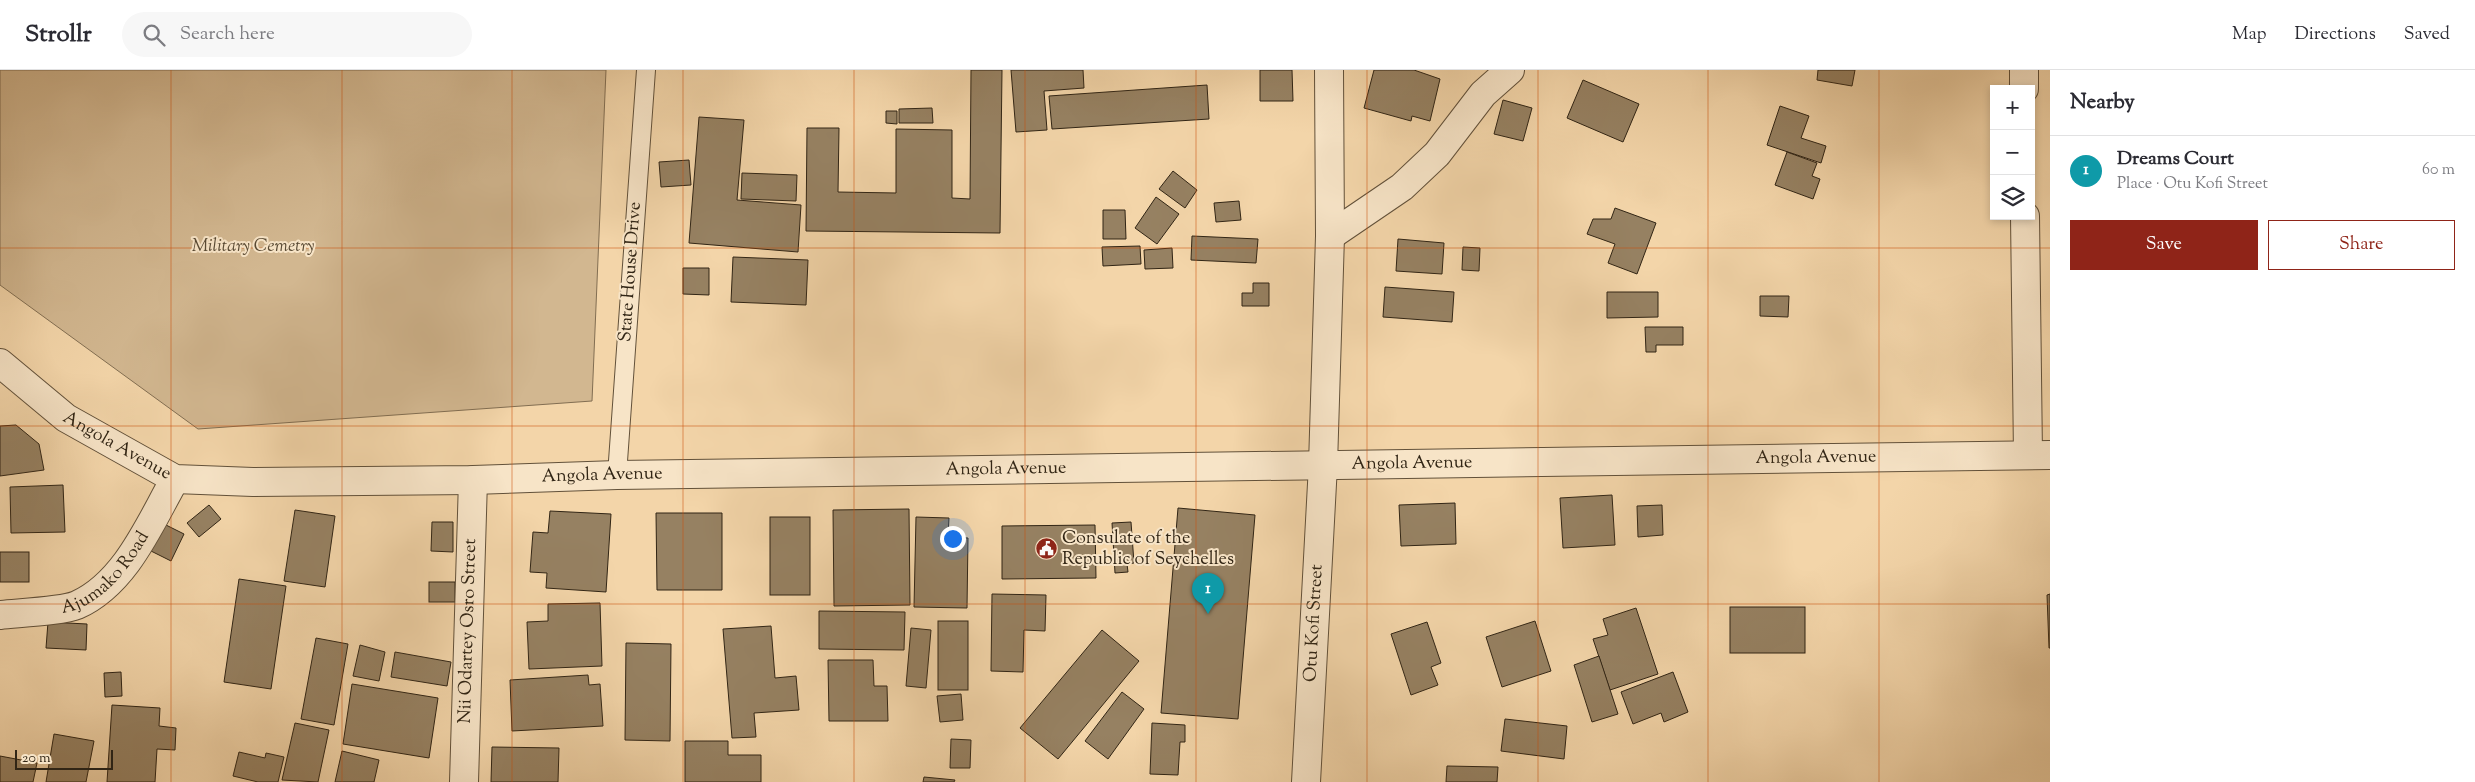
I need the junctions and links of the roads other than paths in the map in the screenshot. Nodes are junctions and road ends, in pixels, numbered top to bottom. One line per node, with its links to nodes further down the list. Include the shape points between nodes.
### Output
1 (646, 70): 11 (lane, State House Drive)
2 (1329, 70): 7 (street, Otu Kofi Street)
3 (1510, 70): 7 (street, via 1483,94 1436,154 1402,187)
4 (2024, 70): 5 (street)
5 (2024, 85)
6 (2025, 220): 9 (street)
7 (1330, 236): 10 (street, Otu Kofi Street)
8 (0, 363): 12 (street, Angola Avenue, via 66,418)
9 (2039, 455): 10 (street, Angola Avenue)
10 (1324, 465): 11 (street, Angola Avenue); 16 (street, Otu Kofi Street)
11 (617, 475): 13 (street, Angola Avenue)
12 (175, 479): 13 (street, Angola Avenue, via 253,482); 14 (street, Ajumako Road, via 135,549 107,586 76,605)
13 (473, 480): 15 (street, Nii Odartey Osro Street)
14 (0, 615)
15 (464, 782)
16 (1306, 782)

